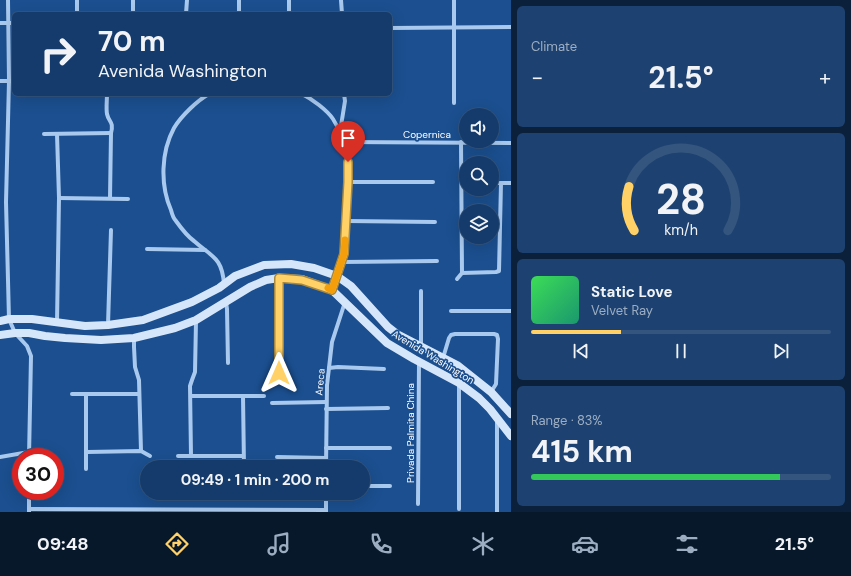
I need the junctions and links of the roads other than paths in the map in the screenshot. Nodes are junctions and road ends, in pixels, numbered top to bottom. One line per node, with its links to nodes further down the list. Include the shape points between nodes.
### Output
1 (8, 0): 16 (street)
2 (77, 0): 9 (street)
3 (133, 0): 10 (street)
4 (187, 0): 11 (street)
5 (238, 0): 12 (street)
6 (288, 0): 13 (street)
7 (341, 0): 14 (street)
8 (454, 0): 19 (street)
9 (77, 12)
10 (133, 12)
11 (186, 12)
12 (239, 12)
13 (289, 12)
14 (342, 12)
15 (0, 23): 16 (street)
16 (8, 23): 17 (street); 22 (street)
17 (12, 23)
18 (392, 28): 19 (street)
19 (454, 28): 20 (street); 27 (street)
20 (511, 28)
21 (0, 81): 22 (street)
22 (9, 81): 62 (street, via 6,202)
23 (107, 96): 28 (street)
24 (205, 96): 48 (street, via 174,128 164,159 163,175 174,220)
25 (306, 96): 29 (street, via 332,118)
26 (344, 96): 29 (street)
27 (454, 103)
28 (111, 133): 31 (street); 42 (street)
29 (340, 133): 32 (street)
30 (44, 134): 31 (street)
31 (57, 134): 41 (street)
32 (343, 142): 33 (street, Copernica); 36 (street, via 348,162)
33 (459, 142)
34 (499, 143): 35 (street, Copernica)
35 (511, 143)
36 (348, 182): 37 (street); 44 (street)
37 (433, 182)
38 (501, 183): 39 (street); 51 (street, via 499,271)
39 (511, 183)
40 (464, 196): 51 (street)
41 (59, 198): 42 (street); 65 (street)
42 (110, 198): 43 (street)
43 (128, 199)
44 (346, 221): 45 (street); 50 (street)
45 (435, 222)
46 (111, 230): 66 (street)
47 (147, 249): 48 (street)
48 (205, 250): 55 (street, via 219,264)
49 (437, 261): 50 (street)
50 (342, 262): 52 (street)
51 (462, 273): 54 (street)
52 (337, 276): 55 (main road, Avenida Washington, via 291,264 264,265 235,276); 56 (street); 70 (main road, Avenida Washington, via 351,286 388,327)
53 (279, 278): 56 (main road, Avenida Washington, via 302,280); 59 (main road, Avenida Washington, via 250,287); 76 (street)
54 (457, 279)
55 (224, 284): 66 (main road, Avenida Washington, via 172,310 143,320)
56 (332, 290): 58 (main road, Avenida Washington)
57 (420, 291): 70 (street)
58 (345, 301): 72 (main road, Avenida Washington, via 387,343); 74 (street, Areca, via 332,342)
59 (226, 302): 63 (main road, Avenida Washington); 73 (street)
60 (451, 311): 61 (street)
61 (511, 312)
62 (9, 319): 64 (main road, Avenida Washington); 65 (main road, Avenida Washington); 67 (street)
63 (196, 320): 69 (main road, Avenida Washington); 82 (street, via 195,372 190,386)
64 (0, 321)
65 (57, 323): 66 (main road, Avenida Washington)
66 (108, 325)
67 (15, 332): 68 (main road, Avenida Washington); 69 (main road, Avenida Washington, via 101,340); 92 (street, via 27,346 31,356)
68 (0, 335)
69 (134, 338): 81 (street)
70 (421, 346): 71 (main road, Avenida Washington)
71 (444, 358): 78 (main road, Avenida Washington); 78 (street, via 451,334 497,336 496,384)
72 (419, 362): 77 (main road, Avenida Washington); 110 (street, Privada Palmita China)
73 (228, 363)
74 (329, 368): 75 (street); 85 (street, Areca)
75 (384, 369)
76 (279, 373)
77 (459, 383): 90 (main road, Avenida Washington, via 479,398); 111 (street)
78 (491, 392): 89 (main road, Avenida Washington)
79 (72, 394): 80 (street)
80 (86, 394): 81 (street); 96 (street)
81 (139, 394): 95 (street)
82 (191, 396): 83 (street); 100 (street)
83 (243, 396): 84 (street); 101 (street)
84 (264, 396)
85 (326, 402): 86 (street); 88 (street, Areca)
86 (272, 403)
87 (388, 408): 88 (street)
88 (326, 409): 93 (street, Areca)
89 (511, 414)
90 (497, 417): 91 (main road, Avenida Washington); 118 (street)
91 (511, 436)
92 (29, 448)
93 (326, 448): 94 (street); 104 (street, Areca)
94 (390, 448)
95 (141, 451): 96 (street); 98 (street)
96 (87, 452): 106 (street)
97 (12, 456): 102 (street)
98 (150, 456)
99 (178, 456): 100 (street)
100 (191, 456): 101 (street)
101 (244, 456): 105 (street)
102 (0, 457)
103 (277, 457): 104 (street)
104 (326, 458)
105 (244, 460)
106 (86, 469)
107 (370, 486): 108 (street)
108 (390, 486)
109 (326, 500): 117 (street)
110 (418, 504)
111 (459, 509)
112 (29, 510): 113 (street)
113 (86, 510): 114 (street)
114 (137, 511): 115 (street)
115 (191, 511): 116 (street)
116 (242, 511): 117 (street)
117 (326, 511)
118 (497, 512)

